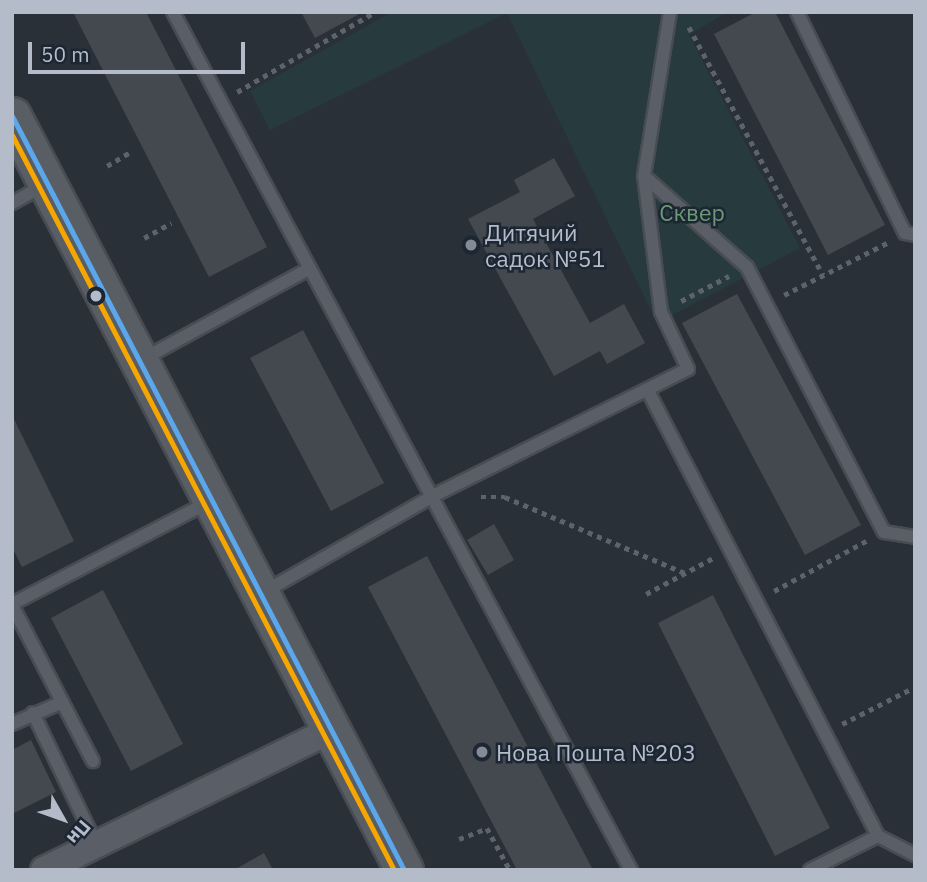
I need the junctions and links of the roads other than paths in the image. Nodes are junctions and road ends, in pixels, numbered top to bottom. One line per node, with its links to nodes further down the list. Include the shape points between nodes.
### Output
1 (173, 12): 9 (lane)
2 (670, 12): 5 (lane)
3 (797, 12): 8 (lane)
4 (12, 116): 6 (main road)
5 (644, 176): 11 (lane, via 661,312 688,369); 14 (lane, via 747,267 884,532)
6 (47, 183): 7 (lane); 10 (main road)
7 (12, 202)
8 (910, 234)
9 (309, 269): 10 (lane); 12 (lane)
10 (140, 361): 13 (main road)
11 (648, 391): 12 (lane); 22 (lane)
12 (431, 497): 15 (lane); 27 (lane)
13 (212, 500): 15 (main road); 16 (lane)
14 (915, 537)
15 (261, 593): 20 (main road)
16 (12, 605): 17 (lane)
17 (62, 702): 18 (lane); 21 (lane)
18 (33, 713): 19 (lane); 23 (lane)
19 (12, 724)
20 (331, 730): 23 (street); 26 (main road)
21 (93, 761)
22 (878, 836): 24 (lane); 28 (lane)
23 (96, 844): 25 (street)
24 (915, 855)
25 (44, 870)
26 (404, 870)
27 (631, 870)
28 (810, 870)

